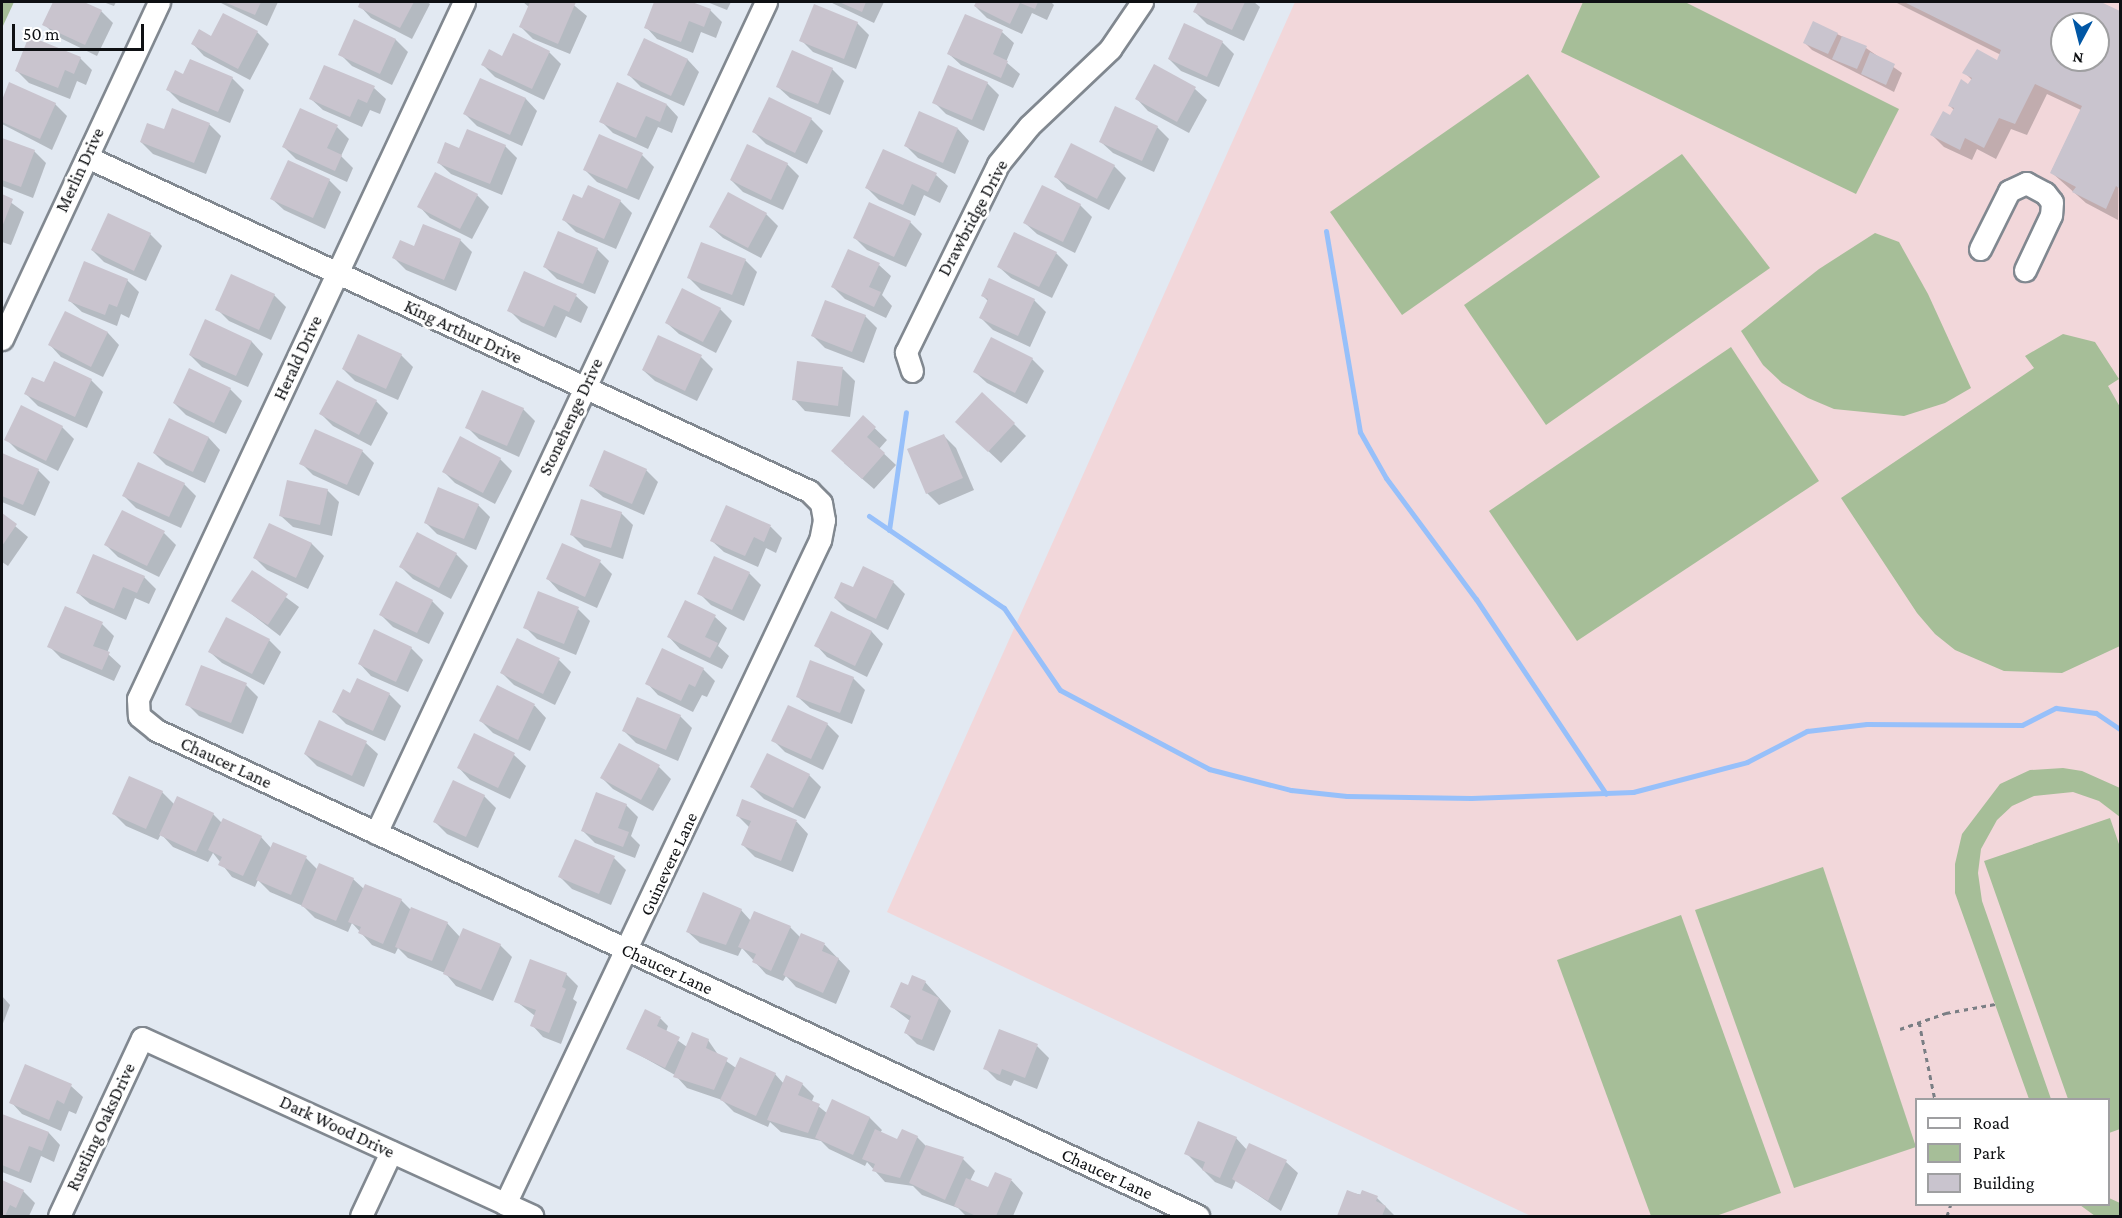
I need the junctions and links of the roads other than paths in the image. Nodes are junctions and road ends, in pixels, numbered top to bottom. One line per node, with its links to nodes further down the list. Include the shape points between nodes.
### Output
1 (159, 2): 5 (street, Merlin Drive)
2 (464, 2): 8 (street, Herald Drive)
3 (766, 2): 11 (street, Stonehenge Drive)
4 (1143, 2): 10 (street, Drawbridge Drive, via 1110,49 1029,126 998,164 906,352)
5 (87, 156): 8 (street, King Arthur Drive); 9 (street, Merlin Drive)
6 (1980, 249): 7 (street, via 2009,191 2026,183 2045,193 2052,202 2051,215)
7 (2025, 270)
8 (338, 273): 11 (street, King Arthur Drive); 13 (street, Herald Drive, via 138,699)
9 (2, 335)
10 (912, 370)
11 (585, 389): 12 (street, King Arthur Drive, via 809,491 821,503); 14 (street, Stonehenge Drive)
12 (824, 520): 15 (street, Guinevere Lane, via 820,540)
13 (139, 716): 14 (street, Chaucer Lane, via 156,730)
14 (376, 833): 15 (street, Chaucer Lane)
15 (628, 951): 18 (street, Guinevere Lane); 22 (street, Chaucer Lane)
16 (142, 1038): 17 (street, Dark Wood Drive); 19 (street, Rustling OaksDrive)
17 (391, 1152): 18 (street, Dark Wood Drive); 20 (street)
18 (505, 1204): 21 (street, Dark Wood Drive)
19 (59, 1216)
20 (361, 1216)
21 (532, 1216)
22 (1198, 1216)

